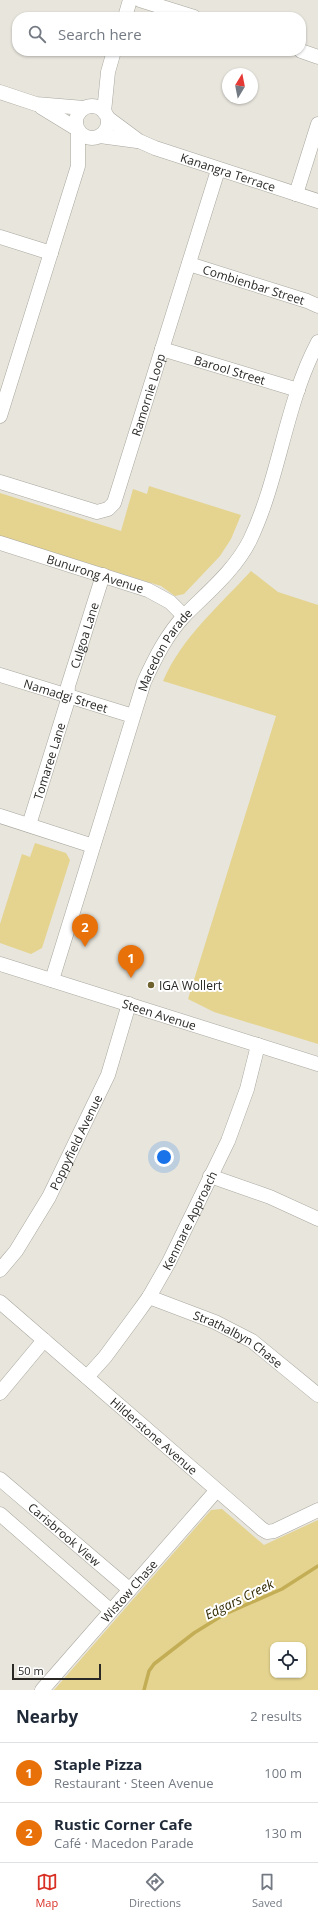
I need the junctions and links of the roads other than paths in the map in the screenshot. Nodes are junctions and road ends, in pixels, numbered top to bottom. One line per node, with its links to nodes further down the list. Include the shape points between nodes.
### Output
1 (130, 0): 3 (street)
2 (140, 0): 4 (street)
3 (126, 12)
4 (178, 12)
5 (306, 52): 7 (street)
6 (113, 56): 8 (street)
7 (318, 57)
8 (108, 72): 11 (street); 12 (street)
9 (0, 92): 10 (street)
10 (36, 104): 11 (street); 14 (street)
11 (85, 107): 12 (street, via 96,106); 14 (street, via 76,117)
12 (106, 115): 15 (street, via 106,130); 16 (street, Kanangra Terrace)
13 (318, 124): 19 (street)
14 (78, 130): 15 (street, via 89,138); 17 (street)
15 (99, 136): 16 (street, Kanangra Terrace); 17 (street)
16 (139, 141): 18 (street, Kanangra Terrace)
17 (78, 166): 22 (street)
18 (218, 170): 19 (street, Kanangra Terrace); 23 (street, Ramornie Loop)
19 (296, 194): 20 (street, Kanangra Terrace)
20 (318, 201)
21 (0, 237): 22 (street)
22 (51, 253): 28 (street)
23 (189, 264): 24 (street, Combienbar Street); 26 (street, Ramornie Loop)
24 (318, 306)
25 (318, 342): 27 (street, Macedon Parade)
26 (162, 349): 27 (street, Barool Street); 29 (street, Ramornie Loop, via 114,503 108,509 97,512)
27 (298, 390): 32 (street, Macedon Parade, via 261,513 250,540 227,574)
28 (0, 416)
29 (0, 482)
30 (0, 543): 31 (street, Bunurong Avenue)
31 (103, 575): 32 (street, Bunurong Avenue, via 162,596); 34 (street, Culgoa Lane)
32 (184, 616): 35 (street, Macedon Parade, via 156,657 144,682)
33 (0, 675): 34 (street, Namadgi Street)
34 (67, 696): 35 (street, Namadgi Street); 37 (street, Tomaree Lane)
35 (133, 716): 38 (street, Macedon Parade)
36 (0, 816): 37 (street)
37 (29, 825): 38 (street)
38 (94, 846): 40 (street, Macedon Parade)
39 (0, 964): 40 (street, Steen Avenue)
40 (52, 980): 41 (street, Steen Avenue)
41 (129, 1004): 42 (street, Steen Avenue); 46 (street, Poppyfield Avenue, via 110,1069 95,1102 46,1203 16,1251)
42 (258, 1045): 43 (street, Steen Avenue); 44 (street, Kenmare Approach, via 237,1118)
43 (318, 1064)
44 (210, 1176): 45 (street, via 270,1197); 47 (street, Kenmare Approach, via 169,1262)
45 (318, 1219)
46 (0, 1270)
47 (149, 1297): 50 (street, Kenmare Approach); 52 (street, Strathalbyn Chase, via 215,1322 247,1338)
48 (0, 1302): 49 (street, Hilderstone Avenue)
49 (44, 1340): 50 (street, Hilderstone Avenue); 51 (street)
50 (87, 1378): 54 (street, Hilderstone Avenue)
51 (0, 1393)
52 (318, 1395)
53 (0, 1480): 57 (street, Carisbrook View)
54 (216, 1491): 55 (street, Hilderstone Avenue, via 267,1532 274,1532); 57 (street, Wistow Chase)
55 (318, 1510)
56 (0, 1514): 58 (street)
57 (129, 1589): 58 (street, Wistow Chase)
58 (110, 1611): 59 (street, Wistow Chase)
59 (42, 1690)

